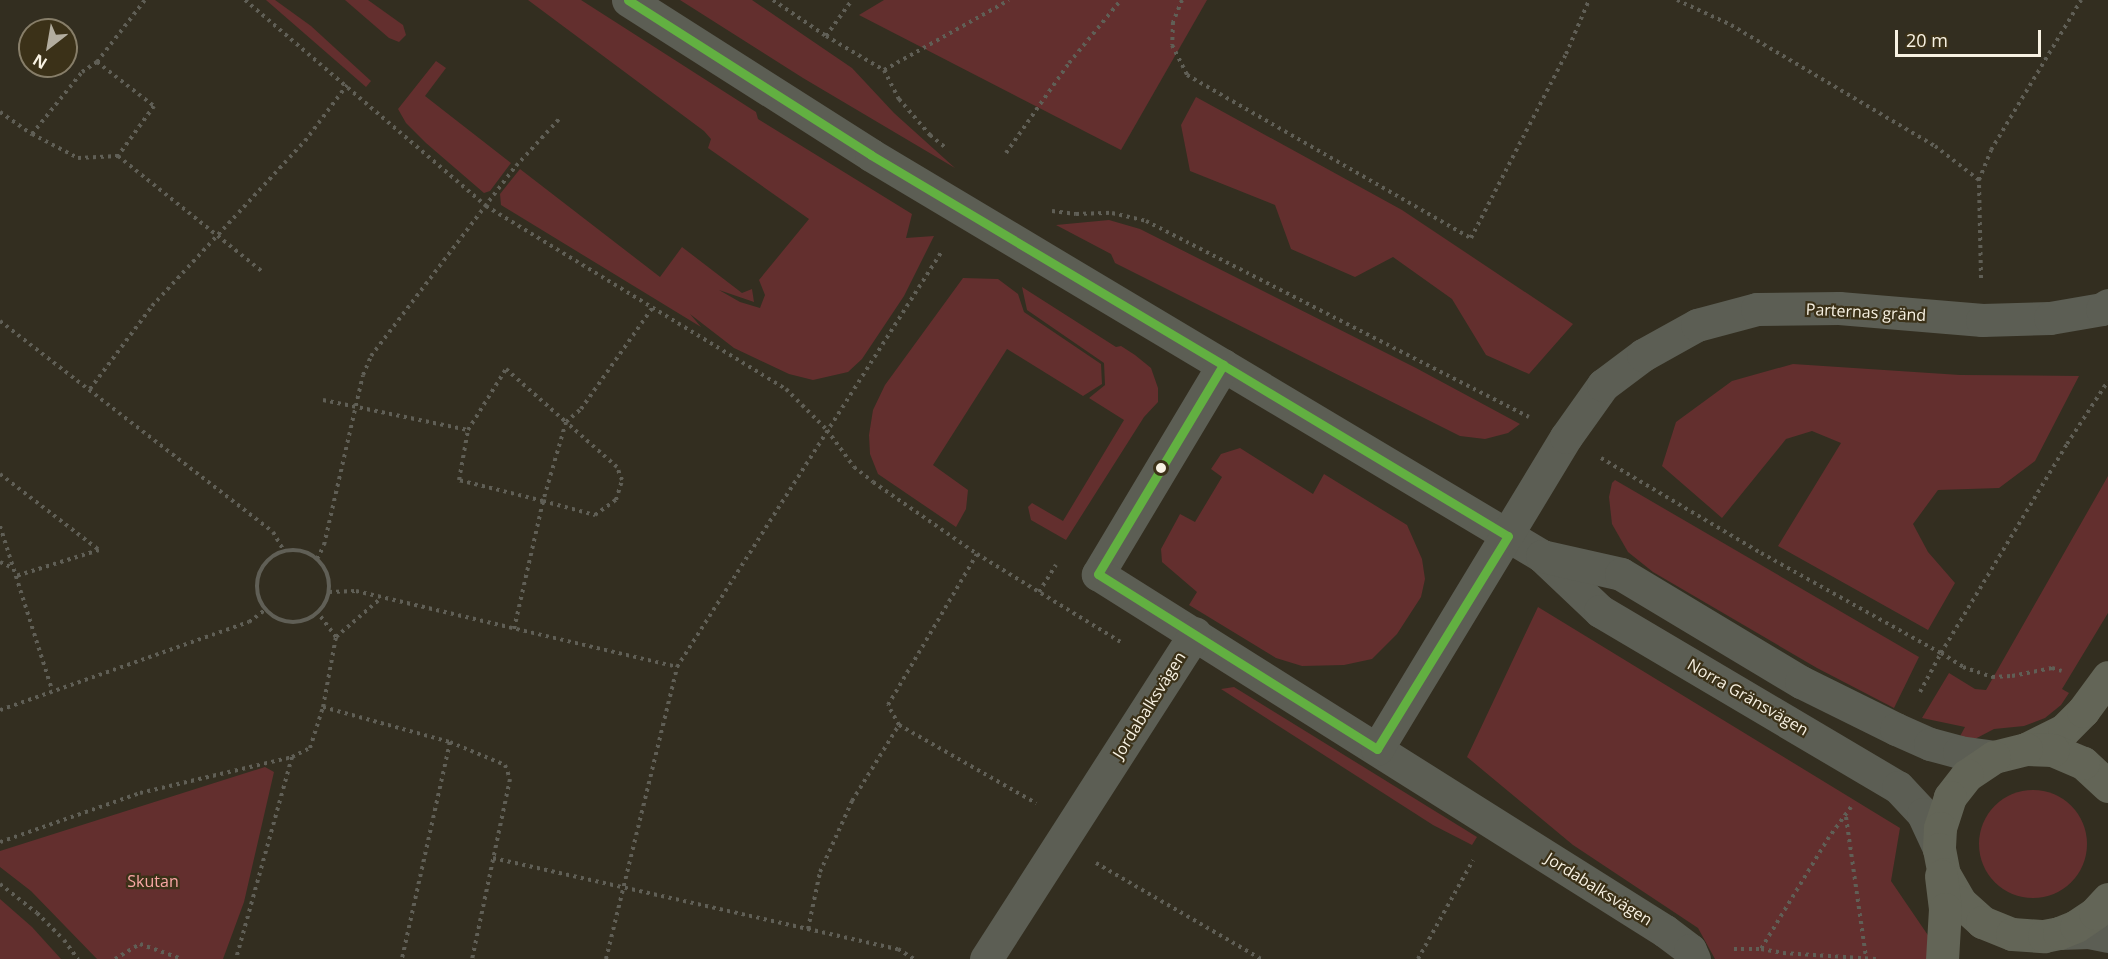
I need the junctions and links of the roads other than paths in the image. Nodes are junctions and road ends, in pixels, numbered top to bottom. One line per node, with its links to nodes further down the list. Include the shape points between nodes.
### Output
1 (628, 0): 3 (street, Norra Gränsvägen, via 871,156)
2 (2108, 305): 4 (street, Parternas gränd, via 2050,318 1982,320 1827,308 1757,309 1697,326 1643,355 1603,385 1566,438)
3 (1223, 365): 4 (street, Norra Gränsvägen); 6 (street, via 1098,574)
4 (1508, 536): 5 (street, Norra Gränsvägen); 8 (street)
5 (1542, 556): 10 (street, Norra Gränsvägen, via 1621,574 1801,682 1896,729 1930,744); 12 (street, Norra Gränsvägen, via 1600,611 1898,787 1923,814)
6 (1195, 633): 8 (street, Jordabalksvägen); 16 (street, Jordabalksvägen)
7 (2106, 680): 9 (main road, via 2064,730)
8 (1377, 749): 17 (street, Jordabalksvägen, via 1665,931 1690,950)
9 (2026, 749): 10 (main road); 11 (main road, via 2053,750 2072,757)
10 (1994, 757): 12 (main road, via 1967,775 1950,796 1940,828)
11 (2108, 786)
12 (1939, 854): 14 (main road, via 1948,884 1960,902 1982,922 2012,934); 18 (main road, via 1944,909)
13 (2108, 899): 14 (main road, via 2085,920)
14 (2052, 934): 15 (street, via 2089,932); 19 (main road)
15 (2108, 936)
16 (986, 959)
17 (1694, 959)
18 (1942, 959)
19 (2013, 959)

